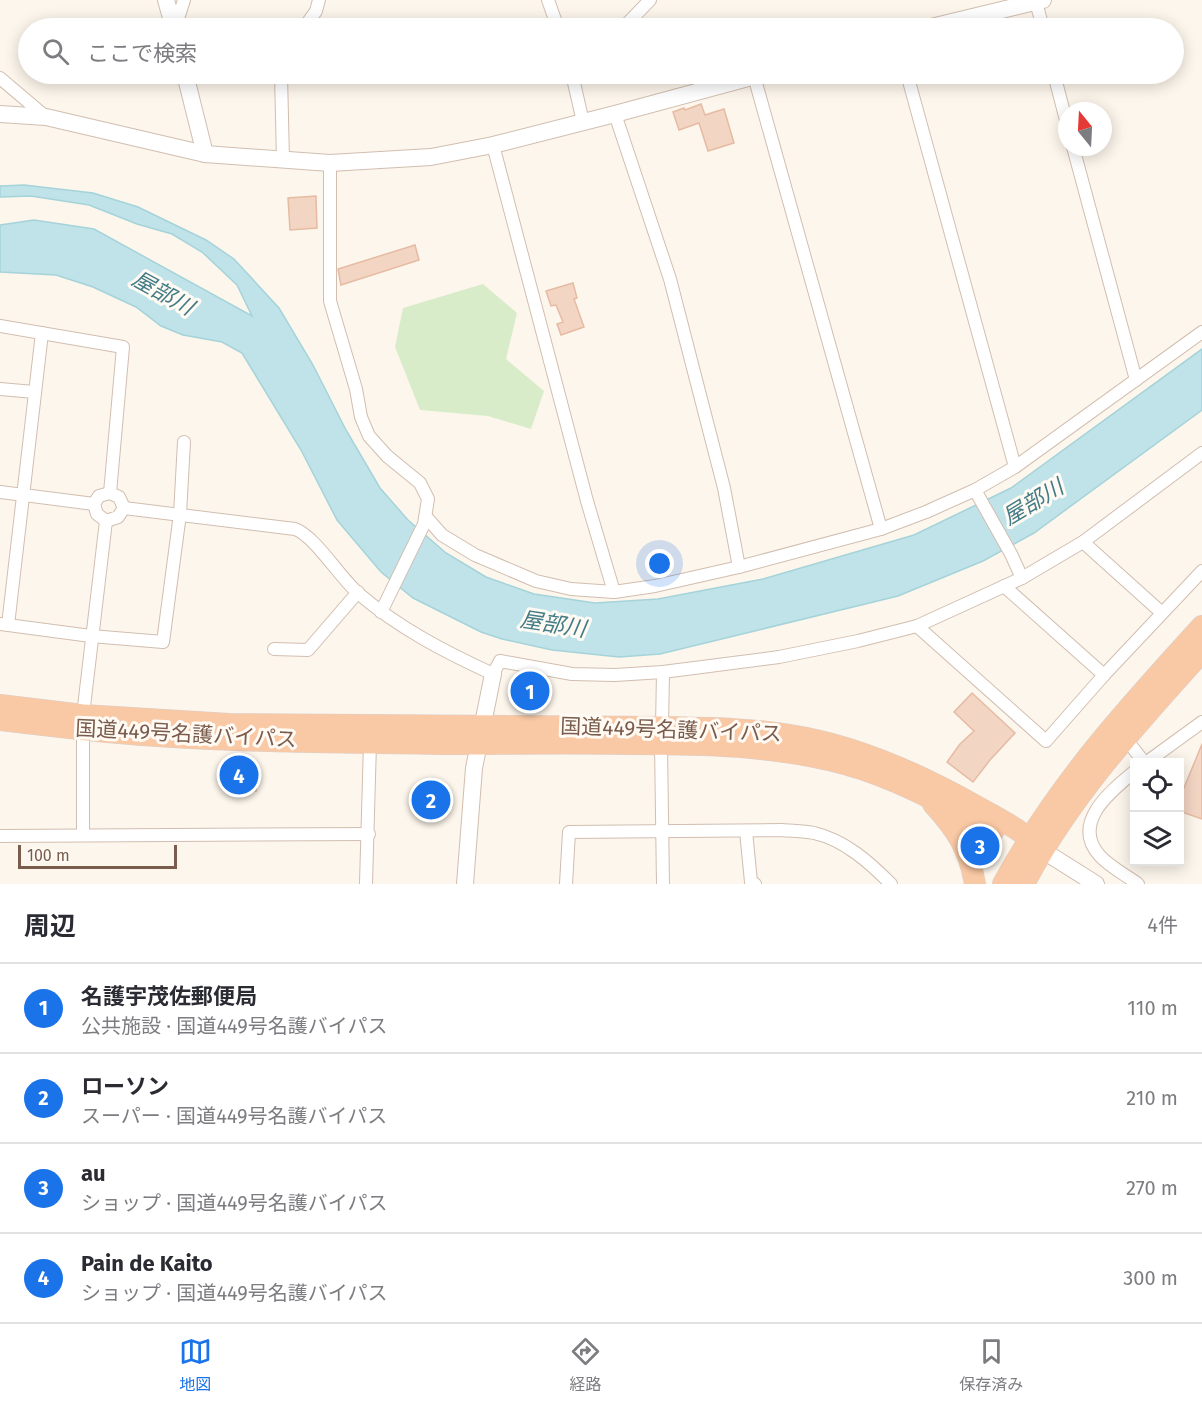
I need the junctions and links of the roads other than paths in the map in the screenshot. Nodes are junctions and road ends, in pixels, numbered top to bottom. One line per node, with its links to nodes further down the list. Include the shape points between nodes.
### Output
1 (166, 0): 7 (street)
2 (184, 0): 8 (street)
3 (319, 0): 9 (street)
4 (548, 0): 10 (street)
5 (650, 0): 11 (street)
6 (1039, 1): 12 (street); 13 (street)
7 (171, 18)
8 (178, 18)
9 (311, 18)
10 (554, 18)
11 (633, 18)
12 (968, 18)
13 (1042, 18)
14 (0, 78): 25 (street)
15 (188, 84): 28 (street)
16 (281, 84): 30 (street)
17 (576, 84): 26 (street)
18 (726, 84): 24 (street)
19 (761, 84): 50 (street)
20 (910, 84): 40 (street)
21 (1057, 84): 22 (street)
22 (1061, 102)
23 (0, 114): 25 (street)
24 (615, 114): 26 (street); 52 (street, via 670,279 724,488)
25 (46, 117): 28 (street)
26 (583, 122): 27 (street)
27 (493, 145): 31 (street, via 431,157); 57 (street)
28 (205, 154): 30 (street)
29 (1075, 156): 35 (street)
30 (283, 161): 31 (street)
31 (330, 163): 49 (street, via 330,301 369,436 420,483 428,499)
32 (0, 327): 34 (street)
33 (1202, 332): 35 (street)
34 (42, 333): 37 (street); 42 (street, via 123,347)
35 (1136, 380): 40 (street)
36 (0, 389): 37 (street)
37 (34, 392): 44 (street)
38 (184, 442): 47 (street)
39 (1202, 453): 51 (street)
40 (1014, 467): 43 (street)
41 (0, 492): 44 (street)
42 (110, 493): 45 (street, via 99,496); 46 (street, via 119,497)
43 (977, 493): 50 (street); 54 (street)
44 (23, 495): 45 (street); 60 (street)
45 (94, 504): 48 (street, via 97,514)
46 (124, 508): 47 (street); 48 (street)
47 (180, 514): 56 (street, via 305,533); 63 (street, via 163,642)
48 (106, 521): 63 (street)
49 (425, 521): 57 (street, via 475,555 537,581 571,589); 58 (street)
50 (881, 529): 52 (street)
51 (1083, 542): 54 (street); 59 (street)
52 (739, 567): 57 (street)
53 (1202, 571): 59 (street)
54 (1022, 578): 55 (street)
55 (1004, 586): 61 (street); 68 (street)
56 (358, 592): 58 (street); 64 (street, via 308,650)
57 (614, 592)
58 (381, 612): 67 (street, via 442,651)
59 (1162, 613): 68 (street)
60 (4, 625): 63 (street)
61 (917, 626): 66 (street, via 778,657); 68 (street, via 1046,741)
62 (1202, 626): 86 (highway, via 1085,758 1053,801)
63 (91, 636): 71 (street)
64 (274, 649)
65 (1202, 652): 75 (highway)
66 (663, 672): 67 (street, via 572,674 500,661); 74 (street)
67 (493, 674): 73 (street)
68 (1104, 675)
69 (0, 705): 71 (highway, 国道449号名護バイパス)
70 (0, 720): 71 (highway, 国道449号名護バイパス)
71 (83, 722): 73 (highway, 国道449号名護バイパス); 76 (highway, 国道449号名護バイパス, via 220,740); 85 (street)
72 (1202, 722): 78 (street)
73 (481, 734): 74 (highway, 国道449号名護バイパス); 76 (highway, 国道449号名護バイパス); 88 (street, via 474,768)
74 (662, 735): 80 (highway, 国道449号名護バイパス, via 789,752 848,765); 81 (street); 86 (highway, 国道449号名護バイパス, via 732,728 793,735 852,750 940,786)
75 (1125, 738): 77 (street); 86 (highway)
76 (370, 743): 83 (street)
77 (1142, 758)
78 (1152, 758)
79 (1130, 775): 97 (street, via 1099,804 1091,818 1090,831 1100,856)
80 (922, 795): 86 (highway, 国道449号名護バイパス); 93 (highway, via 961,837)
81 (663, 831): 82 (street); 89 (street, via 569,832); 90 (street)
82 (746, 831): 91 (street, via 751,882); 92 (street, via 815,833 869,862)
83 (369, 834): 85 (street); 87 (street)
84 (0, 836): 85 (street)
85 (83, 836)
86 (1032, 845): 94 (highway); 95 (highway); 96 (street)
87 (366, 884)
88 (465, 884)
89 (566, 884)
90 (663, 884)
91 (755, 884)
92 (891, 884)
93 (975, 884)
94 (1003, 884)
95 (1024, 884)
96 (1096, 884)
97 (1138, 884)

